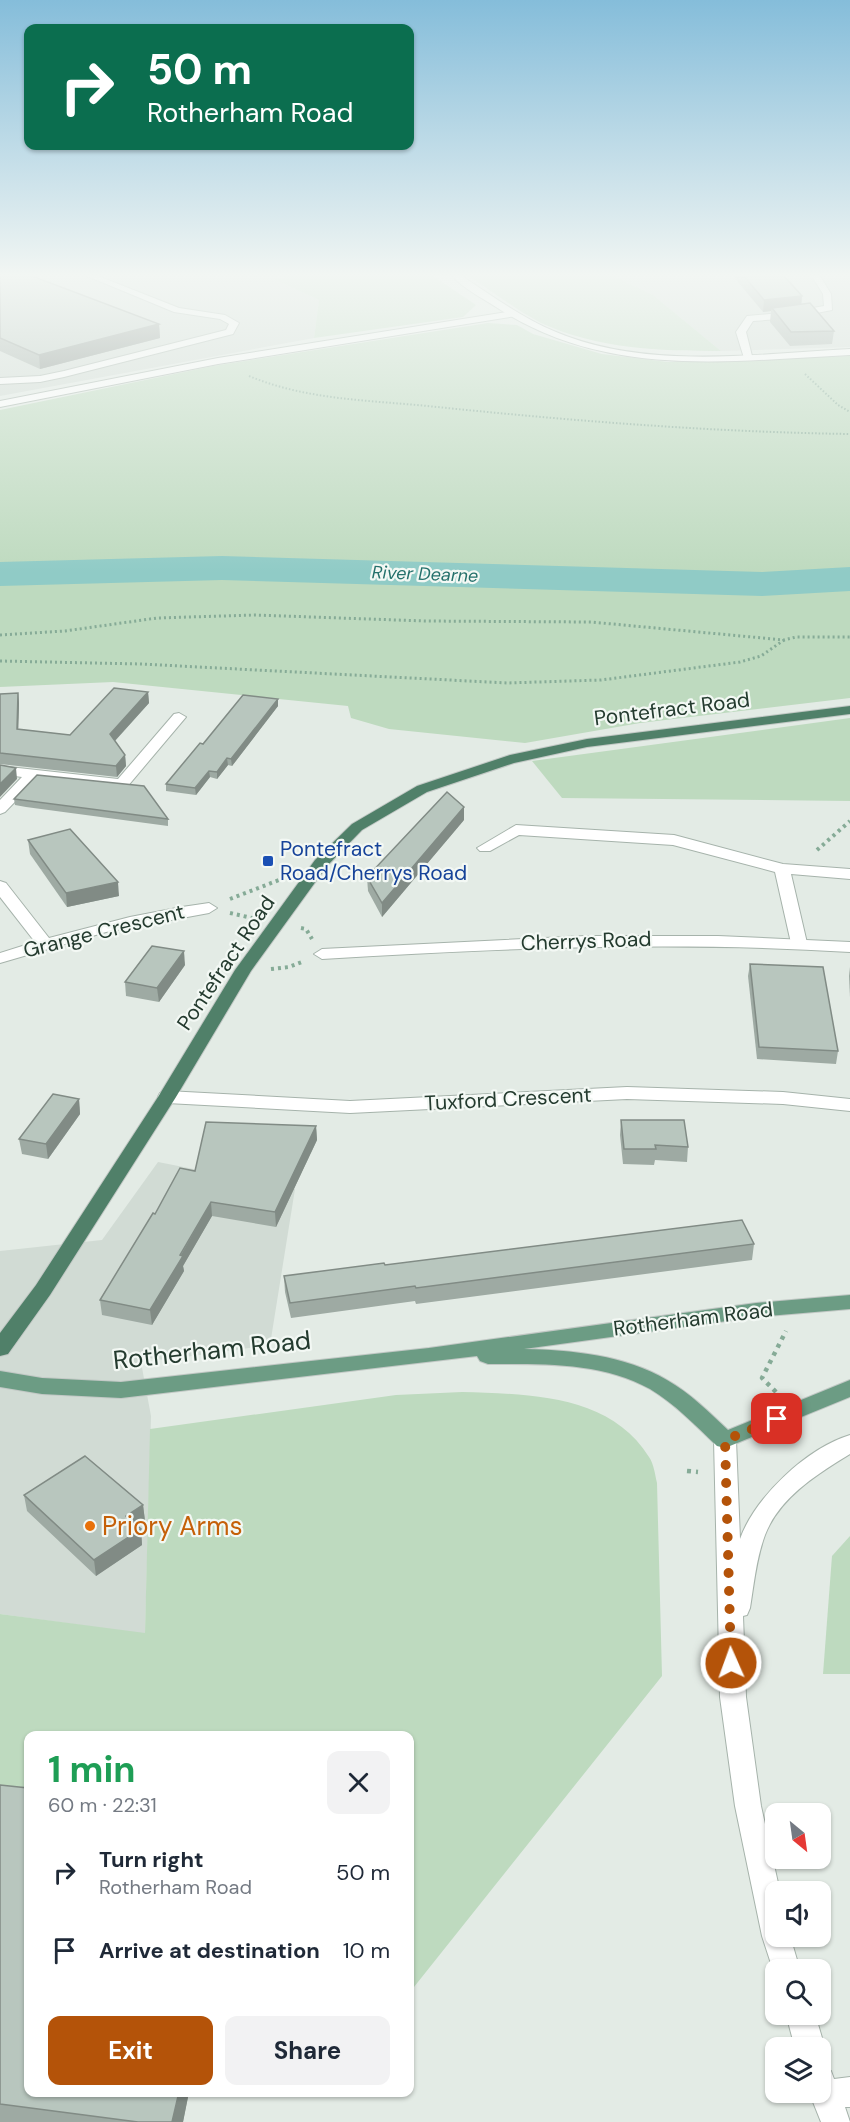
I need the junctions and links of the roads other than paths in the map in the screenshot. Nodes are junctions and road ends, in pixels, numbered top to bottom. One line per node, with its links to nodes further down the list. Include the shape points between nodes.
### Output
1 (59, 375): 3 (street)
2 (147, 375): 4 (street)
3 (0, 381)
4 (0, 404)
5 (850, 710): 22 (highway, Pontefract Road, via 587,743 510,759 396,802 357,827 321,863 243,970)
6 (179, 717): 9 (street)
7 (0, 770): 8 (street)
8 (33, 774): 9 (street); 11 (street)
9 (122, 784): 10 (street)
10 (138, 786)
11 (0, 809)
12 (485, 848): 13 (street, via 516,830 650,838 674,840)
13 (782, 869): 14 (street); 17 (street)
14 (850, 874)
15 (0, 886): 18 (street)
16 (209, 908): 18 (street, Grange Crescent, via 161,914)
17 (799, 943): 19 (street, Cherrys Road); 20 (street, Cherrys Road, via 628,939)
18 (45, 944): 21 (street, Grange Crescent)
19 (850, 947)
20 (322, 954)
21 (0, 958)
22 (167, 1097): 23 (street, Tuxford Crescent, via 350,1107 627,1093 783,1098); 25 (highway, Pontefract Road, via 43,1290)
23 (850, 1105)
24 (850, 1302): 26 (main road, Rotherham Road, via 650,1323)
25 (0, 1349)
26 (429, 1356): 27 (main road, Rotherham Road, via 121,1390 42,1386); 29 (main road, Rotherham Road, via 524,1356 580,1361 625,1371 657,1384)
27 (0, 1379)
28 (850, 1388): 29 (main road)
29 (725, 1440): 31 (street)
30 (850, 1443): 31 (street, via 787,1486 756,1527)
31 (730, 1646): 32 (street, via 748,1806)
32 (765, 1885)

